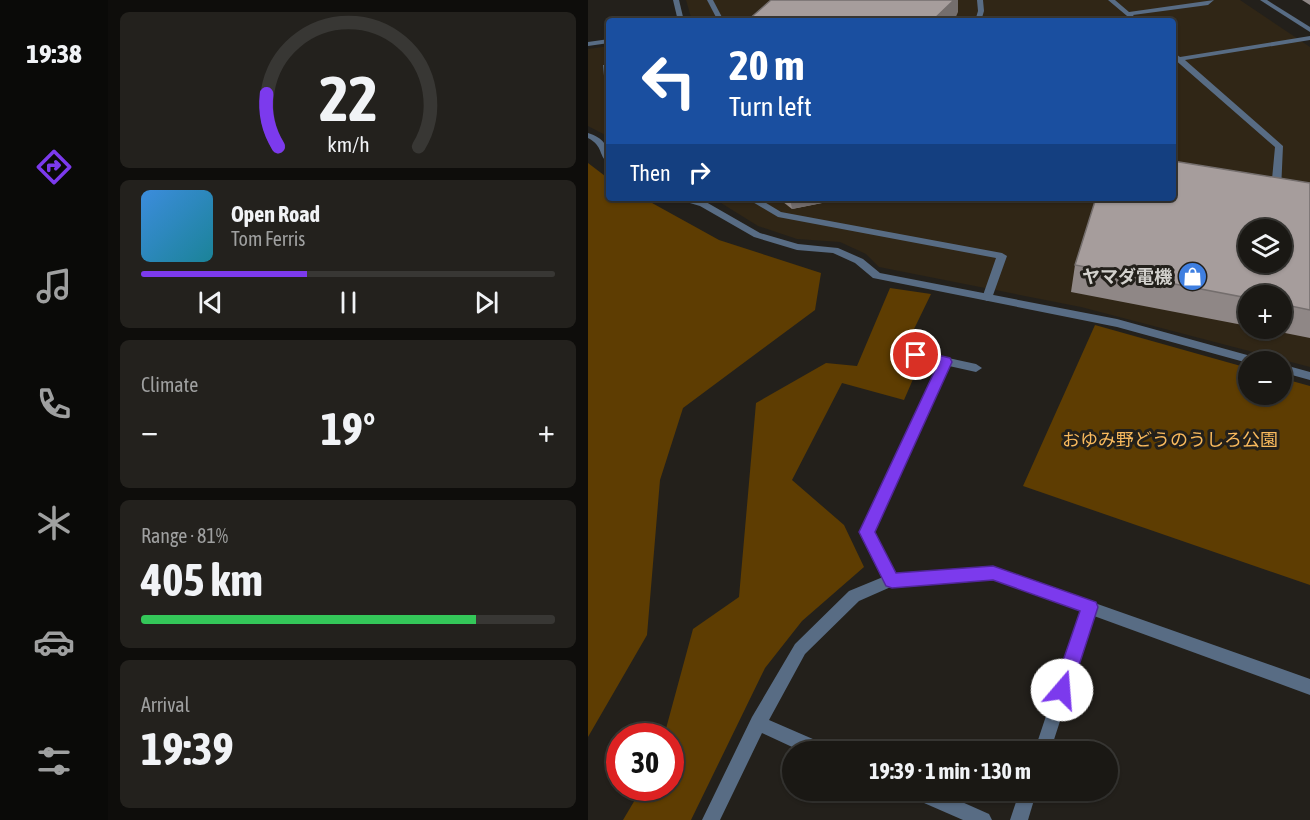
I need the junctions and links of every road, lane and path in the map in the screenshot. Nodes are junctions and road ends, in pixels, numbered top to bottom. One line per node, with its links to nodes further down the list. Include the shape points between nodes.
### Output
1 (676, 0): 8 (street)
2 (710, 0): 9 (street)
3 (980, 0): 10 (street)
4 (1111, 0): 7 (street)
5 (1211, 0): 7 (street)
6 (1263, 0): 12 (street)
7 (1128, 14): 11 (street)
8 (680, 18)
9 (719, 18)
10 (979, 18)
11 (1132, 18)
12 (1310, 30)
13 (1310, 38): 16 (street)
14 (606, 41): 15 (street)
15 (588, 44)
16 (1176, 57): 19 (street, via 1279,146 1271,189)
17 (588, 135): 18 (street, via 600,141)
18 (606, 154)
19 (1287, 192)
20 (690, 201): 22 (street, via 703,204 757,235 797,247 835,250 859,261 877,276)
21 (756, 201): 22 (street, via 778,214 1002,256)
22 (987, 298): 24 (street, via 1117,323)
23 (916, 355): 25 (street)
24 (1238, 356)
25 (946, 362): 26 (street); 29 (street, via 867,532)
26 (976, 368)
27 (1292, 371): 28 (street)
28 (1310, 376)
29 (892, 580): 30 (street, via 993,573); 32 (street, via 854,596 800,649)
30 (1090, 607): 31 (street); 34 (street)
31 (1310, 687)
32 (758, 723): 33 (street); 37 (street)
33 (798, 741)
34 (1046, 741)
35 (939, 801): 38 (street)
36 (1025, 801): 39 (street)
37 (711, 820)
38 (983, 820)
39 (1019, 820)

